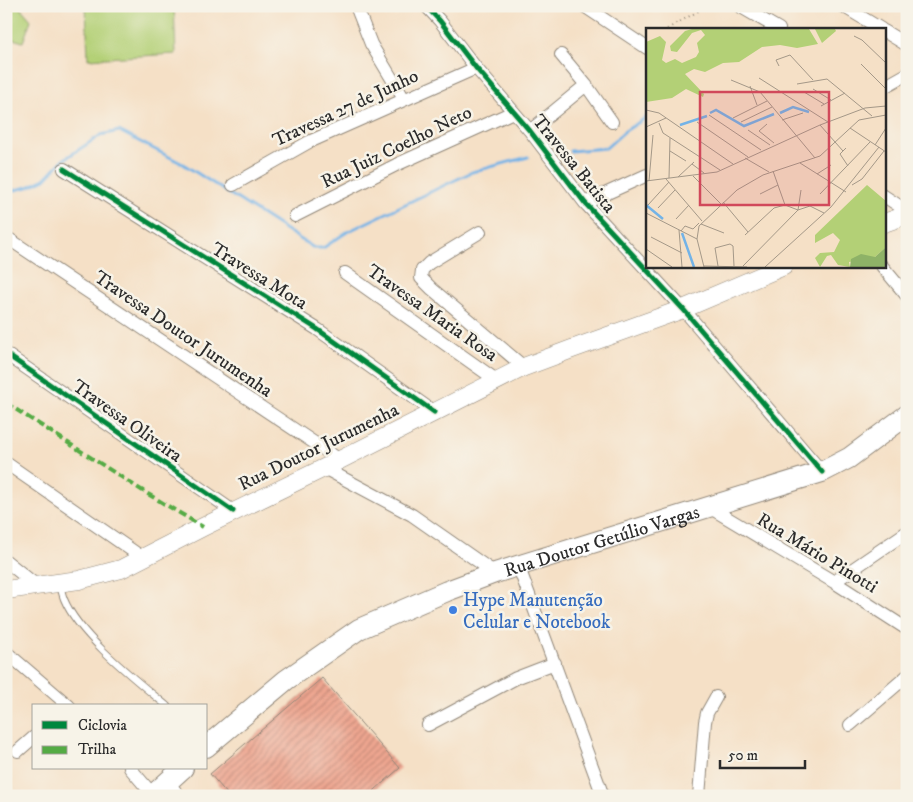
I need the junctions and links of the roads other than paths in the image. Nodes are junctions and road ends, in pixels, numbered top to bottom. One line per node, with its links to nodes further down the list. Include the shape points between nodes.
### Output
1 (356, 6): 16 (street, via 371,44)
2 (426, 6): 12 (street, Travessa Batista)
3 (584, 6): 10 (street)
4 (843, 6): 7 (street)
5 (741, 7): 6 (street)
6 (778, 28)
7 (878, 28)
8 (886, 32): 9 (street)
9 (907, 44)
10 (646, 47)
11 (562, 56): 14 (street)
12 (476, 68): 16 (street, Travessa 27 de Junho); 17 (street, Travessa Batista)
13 (907, 74): 15 (street)
14 (586, 85): 18 (street); 19 (street)
15 (886, 85)
16 (404, 99): 22 (street, Travessa 27 de Junho, via 309,142)
17 (513, 112): 19 (street, Travessa Batista); 26 (street, Rua Juiz Coelho Neto, via 398,164)
18 (612, 122)
19 (530, 132): 24 (street, Travessa Batista)
20 (64, 169): 38 (street, Travessa Mota, via 318,329)
21 (646, 175): 24 (street)
22 (233, 185)
23 (886, 197): 25 (street)
24 (585, 203): 34 (street, Travessa Batista)
25 (907, 213): 27 (main road)
26 (295, 216)
27 (886, 222)
28 (480, 232): 36 (street, via 429,263 422,270 421,278)
29 (6, 237): 41 (street, Travessa Doutor Jurumenha)
30 (779, 268): 34 (main road, Rua Doutor Jurumenha)
31 (884, 268): 33 (street)
32 (345, 273): 37 (street, Travessa Maria Rosa)
33 (907, 296)
34 (683, 309): 36 (main road, Rua Doutor Jurumenha); 42 (street, Travessa Batista)
35 (6, 354): 44 (street, Travessa Oliveira)
36 (524, 367): 37 (main road, Rua Doutor Jurumenha)
37 (499, 382): 38 (main road, Rua Doutor Jurumenha)
38 (434, 412): 41 (main road, Rua Doutor Jurumenha)
39 (907, 415): 42 (main road, Rua Doutor Getúlio Vargas, via 849,458)
40 (6, 463): 46 (street)
41 (332, 464): 44 (main road, Rua Doutor Jurumenha); 49 (street, Travessa Doutor Jurumenha)
42 (822, 472): 43 (main road, Rua Doutor Getúlio Vargas)
43 (709, 507): 48 (main road, Rua Doutor Getúlio Vargas); 50 (street, Rua Mário Pinotti)
44 (233, 511): 46 (main road, Rua Doutor Jurumenha)
45 (907, 532): 50 (street)
46 (143, 558): 51 (main road, Rua Doutor Jurumenha, via 121,569)
47 (6, 561): 52 (street)
48 (518, 565): 49 (main road, Rua Doutor Getúlio Vargas); 56 (street)
49 (494, 573): 64 (main road, Rua Doutor Getúlio Vargas, via 359,629 286,680)
50 (834, 582): 54 (street, Rua Mário Pinotti)
51 (60, 583): 52 (main road, Rua Doutor Jurumenha); 60 (lane, via 73,616 90,637)
52 (37, 586): 53 (main road, Rua Doutor Jurumenha)
53 (6, 590)
54 (907, 629)
55 (6, 652): 59 (street)
56 (555, 663): 61 (street, via 516,678); 69 (street)
57 (907, 676): 62 (street)
58 (716, 697): 70 (street, via 705,722)
59 (67, 704)
60 (165, 704)
61 (428, 725)
62 (850, 725)
63 (32, 738): 65 (street)
64 (208, 743)
65 (18, 751)
66 (133, 770): 68 (street)
67 (181, 770): 68 (main road)
68 (163, 792)
69 (603, 796)
70 (699, 796)

